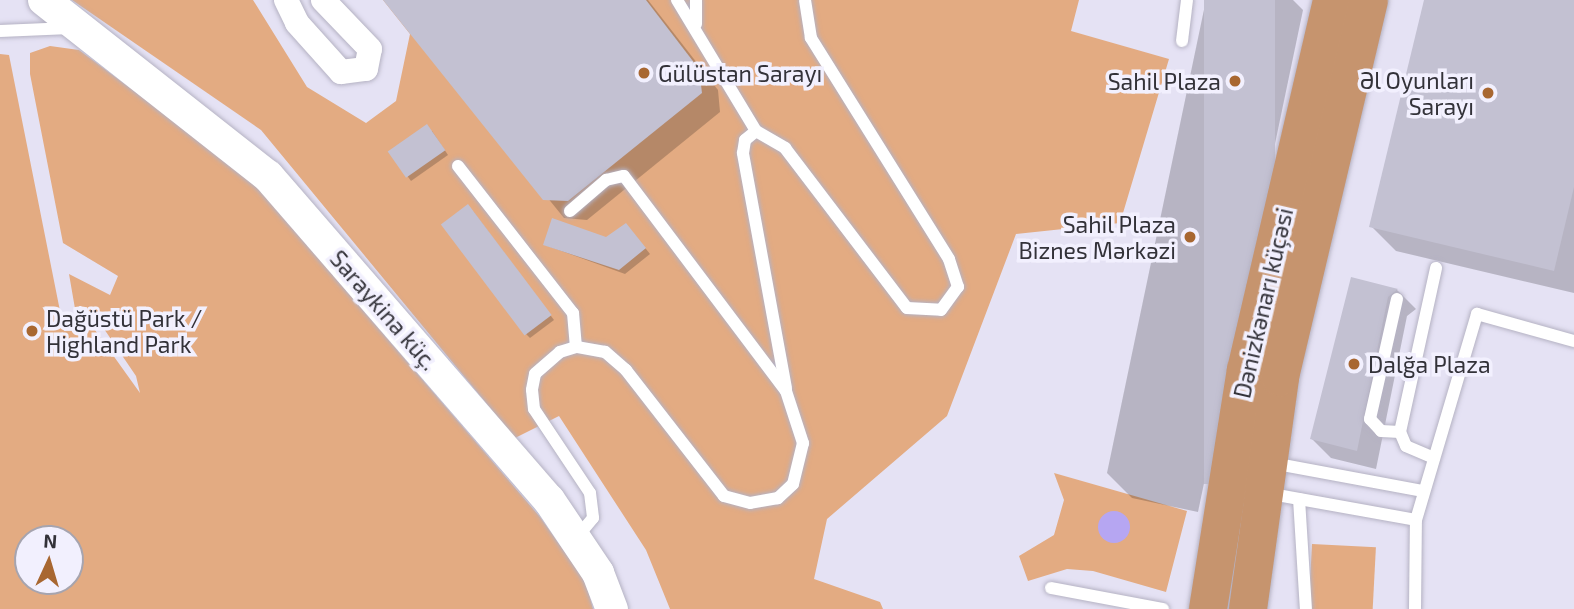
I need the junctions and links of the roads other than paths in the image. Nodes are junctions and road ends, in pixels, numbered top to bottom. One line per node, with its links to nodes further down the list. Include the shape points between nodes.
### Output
1 (44, 0): 11 (street)
2 (286, 0): 3 (street, via 297,23 341,72 366,69 370,50)
3 (323, 0)
4 (677, 0): 10 (lane)
5 (696, 0): 10 (lane)
6 (804, 0): 14 (lane, via 811,38 949,260 958,288 953,298 924,313 907,308 785,148)
7 (1187, 0): 13 (lane)
8 (1332, 0): 31 (highway, Dənizkənarı küçəsi, via 1246,370)
9 (1369, 0): 24 (highway, Dənizkənarı küçəsi, via 1280,377)
10 (696, 24): 14 (lane)
11 (76, 28): 12 (lane); 27 (street, Saraykina küç., via 268,176)
12 (0, 31)
13 (1182, 41)
14 (756, 131): 21 (lane, via 745,140 743,153)
15 (458, 166): 20 (lane, via 573,313)
16 (570, 211): 21 (lane, via 606,180 624,176)
17 (1436, 268): 22 (lane)
18 (1398, 299): 22 (lane, via 1370,419 1381,431)
19 (1574, 341): 23 (lane, via 1477,314)
20 (576, 347): 21 (lane, via 605,352 626,370 724,496 750,503 778,498 802,463 803,443); 27 (lane, via 544,363 532,390 534,409 590,493 593,518)
21 (786, 391)
22 (1400, 432): 23 (lane, via 1406,446)
23 (1434, 458): 25 (lane)
24 (1276, 485): 25 (lane); 26 (lane); 32 (highway, Dənizkənarı küçəsi); 33 (lane)
25 (1423, 491): 26 (lane)
26 (1416, 520): 34 (lane)
27 (576, 538): 30 (street, Saraykina küç.)
28 (1051, 588): 29 (lane)
29 (1155, 608)
30 (612, 609)
31 (1208, 609)
32 (1248, 609)
33 (1306, 609)
34 (1415, 609)

